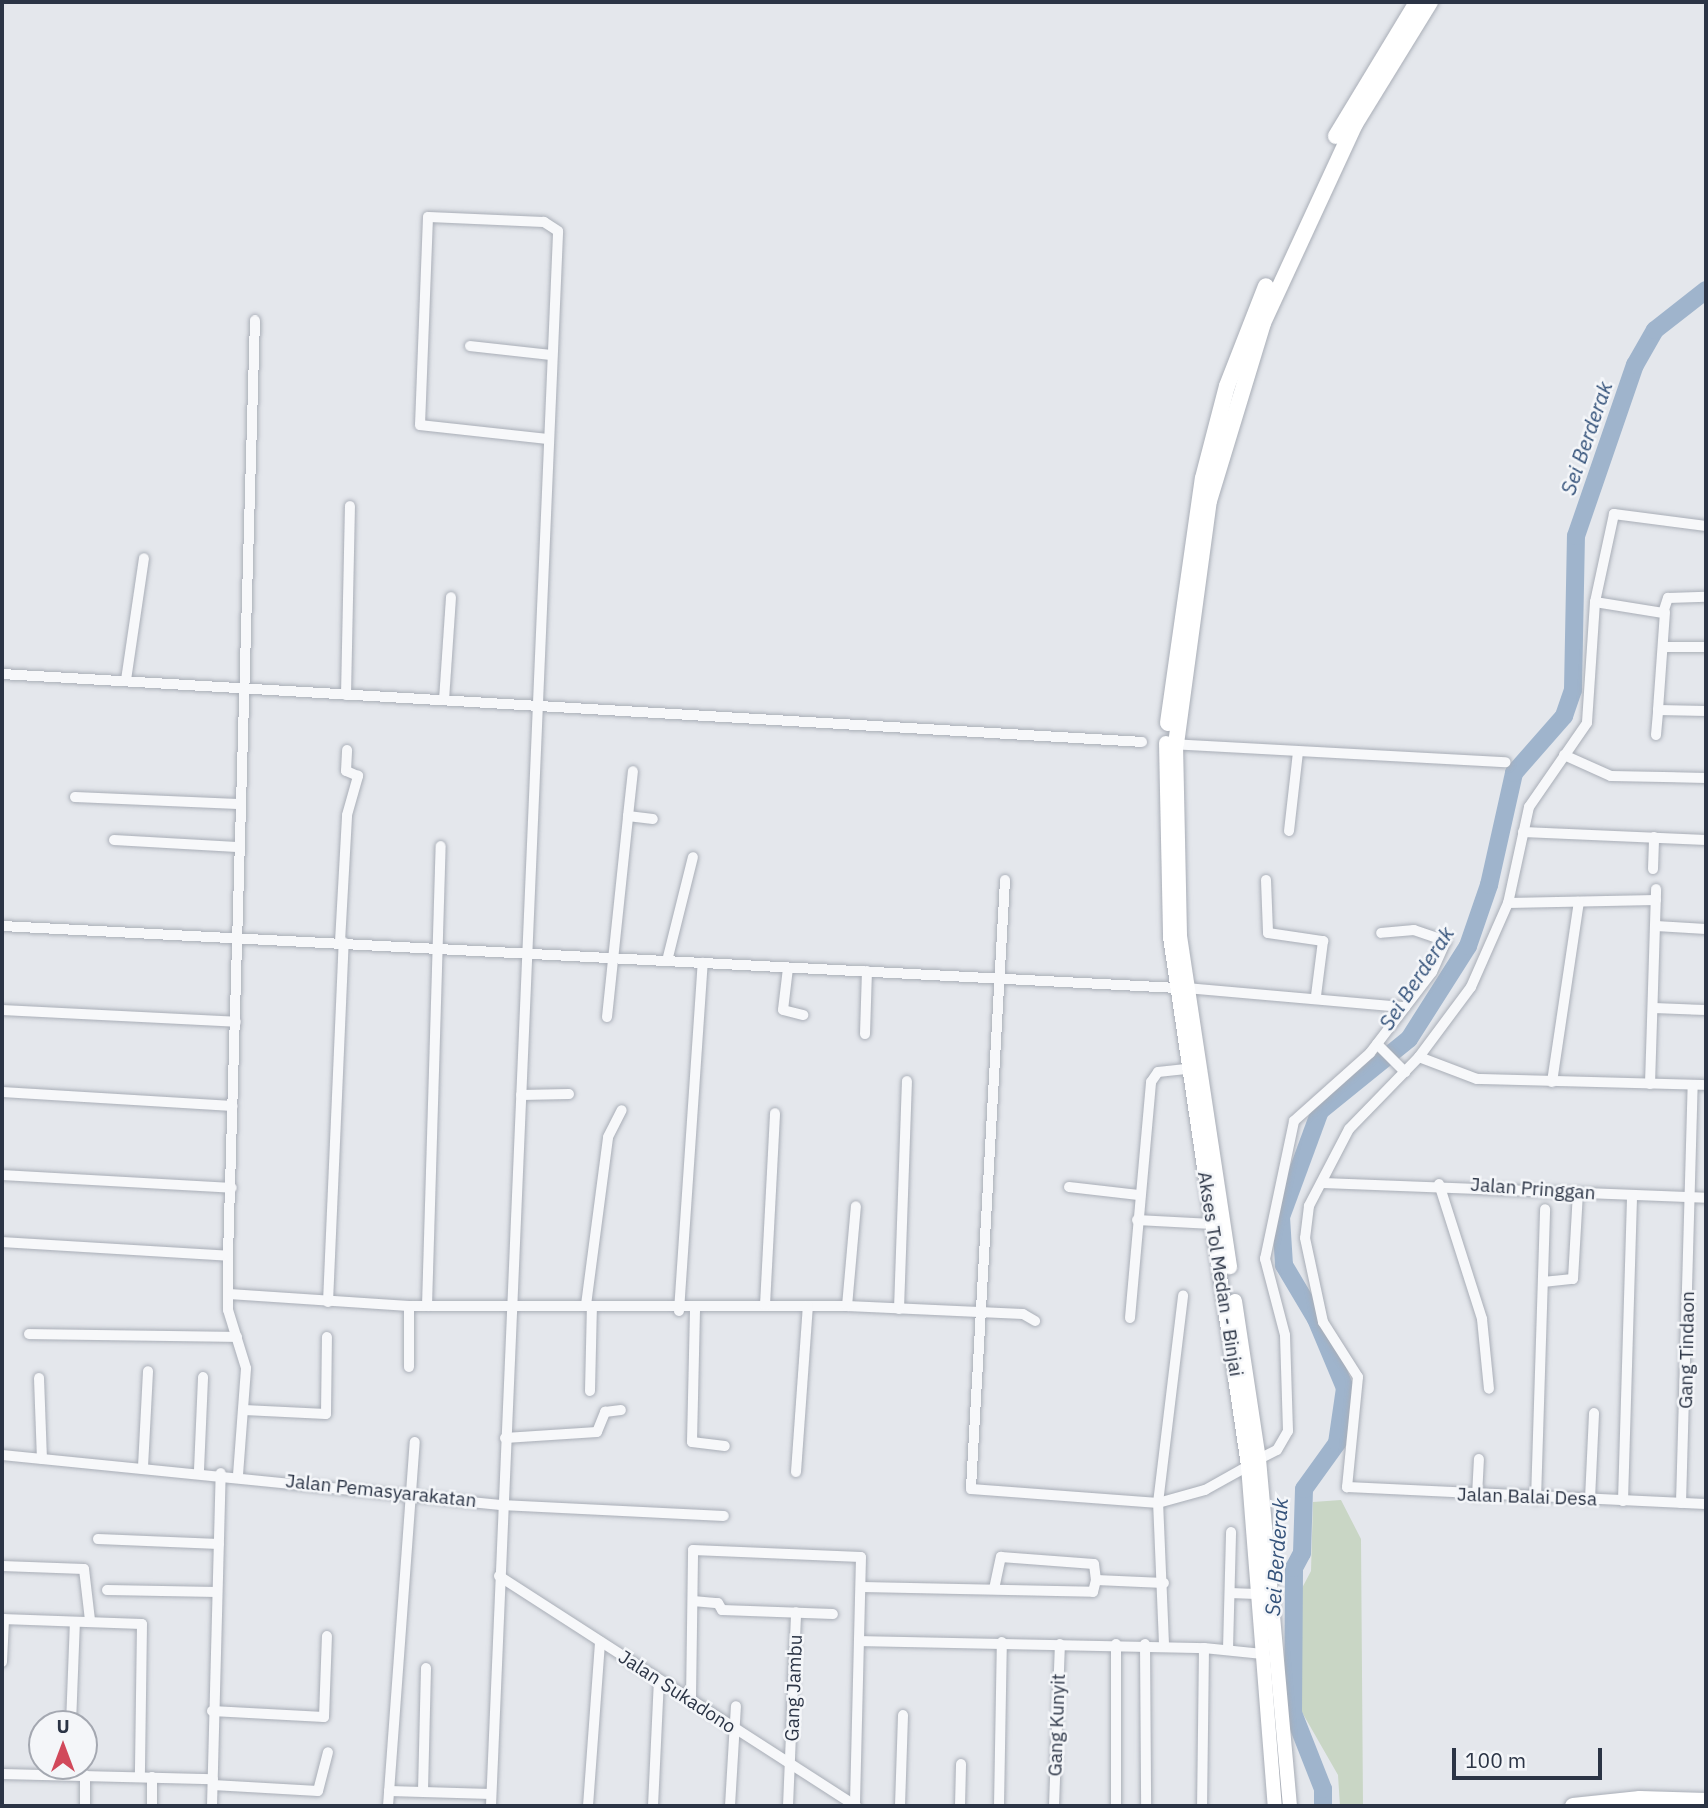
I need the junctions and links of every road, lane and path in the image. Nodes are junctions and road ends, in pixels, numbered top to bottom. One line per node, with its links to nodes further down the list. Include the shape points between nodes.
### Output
1 (1417, 2): 26 (highway, via 1301,206 1227,386 1181,600)
2 (1430, 2): 26 (highway, via 1355,124 1259,335 1209,501)
3 (255, 320): 18 (street)
4 (470, 346): 5 (street)
5 (551, 355): 6 (street); 6 (street, via 557,227 428,218 419,425)
6 (547, 439): 21 (street)
7 (350, 506): 19 (street)
8 (1706, 526): 12 (street, via 1614,514)
9 (144, 558): 17 (street)
10 (452, 597): 20 (street)
11 (1706, 597): 13 (street, via 1668,598)
12 (1595, 602): 13 (street); 29 (street, via 1592,699 1587,723)
13 (1665, 612): 14 (street)
14 (1665, 647): 15 (street); 22 (street)
15 (1706, 648)
16 (2, 674): 17 (street)
17 (126, 680): 18 (street)
18 (244, 688): 19 (street); 34 (street)
19 (346, 695): 20 (street)
20 (444, 700): 21 (street)
21 (535, 704): 25 (street); 57 (street)
22 (1658, 710): 23 (street); 24 (street)
23 (1706, 711)
24 (1656, 735)
25 (1142, 742)
26 (1171, 744): 28 (street); 64 (main road, Akses Tol Medan - Binjai, via 1172,887)
27 (348, 750): 55 (street, via 346,771 358,776 347,815)
28 (1298, 751): 30 (street); 37 (street)
29 (1564, 755): 32 (street, via 1611,776); 38 (street, via 1539,786)
30 (1506, 762)
31 (633, 771): 35 (street)
32 (1706, 778)
33 (75, 797): 34 (street)
34 (238, 804): 43 (street)
35 (628, 816): 36 (street); 58 (street)
36 (653, 819)
37 (1289, 831)
38 (1523, 832): 39 (street); 49 (street)
39 (1654, 837): 41 (street); 45 (street)
40 (114, 840): 43 (street)
41 (1706, 840)
42 (442, 846): 56 (street)
43 (237, 847): 54 (street)
44 (693, 857): 59 (street)
45 (1653, 869)
46 (1005, 880): 63 (street)
47 (1266, 880): 65 (street, via 1268,933 1323,941)
48 (1579, 902): 49 (street); 51 (street, via 1656,895); 79 (street)
49 (1508, 904): 75 (street, via 1465,997)
50 (2, 926): 54 (street)
51 (1656, 926): 52 (street); 67 (street)
52 (1706, 929)
53 (1381, 933): 66 (street, via 1414,930 1446,941)
54 (237, 938): 55 (street); 72 (street)
55 (342, 942): 56 (street); 109 (street)
56 (439, 948): 57 (street); 112 (street)
57 (525, 952): 58 (street); 85 (street)
58 (614, 956): 59 (street); 71 (street)
59 (667, 961): 60 (street)
60 (703, 963): 61 (street); 119 (street)
61 (788, 968): 62 (street); 70 (street, via 783,1010)
62 (867, 971): 63 (street); 73 (street)
63 (999, 978): 64 (street); 120 (street)
64 (1181, 988): 65 (street); 76 (main road, Akses Tol Medan - Binjai); 89 (main road, Akses Tol Medan - Binjai)
65 (1316, 996): 66 (street)
66 (1405, 1007): 74 (street)
67 (1654, 1008): 69 (street); 80 (street)
68 (2, 1010): 72 (street)
69 (1706, 1010)
70 (803, 1016)
71 (607, 1017)
72 (236, 1022): 86 (street)
73 (865, 1034)
74 (1379, 1046): 77 (street); 141 (street, via 1294,1121 1265,1259 1285,1335 1288,1431 1277,1450)
75 (1419, 1057): 77 (street); 79 (street, via 1464,1077)
76 (1186, 1069): 89 (main road, Akses Tol Medan - Binjai); 96 (street, via 1153,1077)
77 (1403, 1069): 91 (street, via 1349,1129)
78 (907, 1081): 117 (street)
79 (1552, 1082): 80 (street)
80 (1650, 1084): 81 (street)
81 (1693, 1085): 82 (street); 98 (street, Gang Tindaon)
82 (1706, 1085)
83 (2, 1092): 86 (street)
84 (569, 1094): 85 (street)
85 (521, 1095): 116 (street)
86 (233, 1106): 94 (street)
87 (622, 1110): 113 (street, via 608,1137)
88 (775, 1113): 110 (street)
89 (1205, 1145): 103 (main road, Akses Tol Medan - Binjai); 141 (main road, Akses Tol Medan - Binjai)
90 (2, 1175): 94 (street)
91 (1323, 1183): 92 (street, Jalan Pringgan); 148 (street, Jalan Balai Desa, via 1309,1206 1305,1256 1323,1322 1358,1377 1349,1488)
92 (1439, 1184): 95 (street, Jalan Pringgan); 130 (street, via 1482,1318)
93 (1069, 1187): 96 (street)
94 (232, 1188): 105 (street)
95 (1578, 1193): 97 (street, Jalan Pringgan); 106 (street, via 1573,1279)
96 (1139, 1195): 102 (street)
97 (1632, 1196): 98 (street, Jalan Pringgan); 151 (street)
98 (1690, 1198): 99 (street, Jalan Pringgan); 153 (street, Gang Tindaon)
99 (1706, 1198)
100 (856, 1206): 115 (street)
101 (1545, 1209): 106 (street)
102 (1137, 1220): 103 (street); 121 (street)
103 (1212, 1224): 141 (main road, Akses Tol Medan - Binjai)
104 (2, 1242): 105 (street)
105 (228, 1256): 107 (street)
106 (1543, 1282): 149 (street)
107 (229, 1294): 109 (street); 124 (street)
108 (1183, 1296): 152 (street)
109 (328, 1301): 111 (street)
110 (765, 1305): 114 (street); 118 (street)
111 (409, 1306): 112 (street); 126 (street)
112 (427, 1306): 116 (street)
113 (589, 1306): 116 (street); 119 (street); 131 (street)
114 (808, 1306): 115 (street); 144 (street)
115 (847, 1306): 117 (street)
116 (510, 1307): 135 (street)
117 (899, 1309): 120 (street)
118 (695, 1310): 119 (street); 137 (street, via 692,1442)
119 (679, 1311)
120 (984, 1313): 122 (street, via 1023,1314); 152 (street, via 971,1489)
121 (1130, 1318)
122 (1034, 1321)
123 (29, 1334): 124 (street)
124 (237, 1337): 132 (street, via 245,1360)
125 (327, 1337): 132 (street, via 326,1413)
126 (409, 1367)
127 (148, 1371): 142 (street)
128 (203, 1377): 143 (street)
129 (40, 1378): 139 (street)
130 (1489, 1389)
131 (590, 1391)
132 (244, 1410): 146 (street)
133 (621, 1410): 135 (street, via 605,1412 597,1432)
134 (1594, 1413): 150 (street)
135 (505, 1438): 155 (street)
136 (415, 1442): 147 (street)
137 (725, 1446)
138 (2, 1455): 139 (street, Jalan Pemasyarakatan)
139 (42, 1459): 142 (street, Jalan Pemasyarakatan)
140 (1479, 1459): 148 (street)
141 (1254, 1463): 152 (street, via 1205,1490); 169 (main road, Akses Tol Medan - Binjai)
142 (143, 1467): 143 (street, Jalan Pemasyarakatan)
143 (199, 1470): 145 (street, Jalan Pemasyarakatan)
144 (796, 1472)
145 (221, 1473): 146 (street, Jalan Pemasyarakatan); 159 (street)
146 (238, 1475): 147 (street, Jalan Pemasyarakatan)
147 (412, 1496): 155 (street, Jalan Pemasyarakatan); 206 (street, via 396,1640)
148 (1477, 1496): 149 (street, Jalan Balai Desa)
149 (1536, 1499): 150 (street, Jalan Balai Desa)
150 (1590, 1499): 151 (street, Jalan Balai Desa)
151 (1623, 1501): 153 (street, Jalan Balai Desa)
152 (1158, 1503): 163 (street)
153 (1681, 1503): 154 (street, Jalan Balai Desa)
154 (1706, 1504)
155 (501, 1505): 156 (street); 161 (street, Jalan Pemasyarakatan)
156 (724, 1516)
157 (1231, 1532): 168 (street)
158 (98, 1539): 159 (street)
159 (219, 1544): 167 (street)
160 (2, 1566): 174 (street, via 84,1569)
161 (499, 1576): 177 (street, Jalan Sukadono); 208 (street, Jalan Pemasyarakatan)
162 (1096, 1580): 163 (street); 166 (street, via 1093,1592); 166 (street, via 1094,1564 1001,1557)
163 (1164, 1583): 183 (street)
164 (862, 1587): 166 (street); 170 (street, via 861,1557 694,1550); 178 (street)
165 (107, 1590): 167 (street)
166 (993, 1590)
167 (217, 1592): 193 (street)
168 (1230, 1593): 169 (street); 185 (street)
169 (1264, 1594): 186 (main road, Akses Tol Medan - Binjai); 227 (main road, Akses Tol Medan - Binjai)
170 (693, 1601): 171 (street, via 718,1603 722,1610); 190 (street)
171 (796, 1612): 172 (street); 198 (street, Gang Jambu)
172 (833, 1614)
173 (3, 1619): 175 (street); 187 (street)
174 (90, 1620): 175 (street); 202 (street, via 134,1621 145,1629)
175 (75, 1622): 192 (street)
176 (327, 1636): 193 (street, via 324,1717)
177 (600, 1641): 189 (street, Jalan Sukadono); 215 (street)
178 (861, 1641): 179 (street); 219 (street)
179 (1002, 1642): 180 (street); 222 (street)
180 (1060, 1644): 181 (street); 223 (street, Gang Kunyit)
181 (1116, 1644): 182 (street); 224 (street)
182 (1145, 1644): 183 (street); 225 (street)
183 (1164, 1644): 184 (street)
184 (1204, 1648): 185 (street); 226 (street)
185 (1228, 1649): 186 (street)
186 (1263, 1654): 210 (main road, Akses Tol Medan - Binjai)
187 (2, 1662)
188 (426, 1668): 207 (street)
189 (659, 1680): 190 (street, Jalan Sukadono); 216 (street)
190 (691, 1699): 195 (street, Jalan Sukadono)
191 (736, 1706): 195 (street)
192 (72, 1710)
193 (212, 1711): 205 (street)
194 (903, 1715): 220 (street)
195 (735, 1729): 198 (street, Jalan Sukadono); 217 (street)
196 (328, 1752): 205 (street, via 318,1791)
197 (961, 1763): 221 (street)
198 (791, 1764): 218 (street, Gang Jambu); 219 (street, Jalan Sukadono)
199 (28, 1772): 200 (street)
200 (2, 1774)
201 (98, 1775): 202 (street)
202 (140, 1776): 203 (street)
203 (152, 1777): 205 (street); 212 (street)
204 (85, 1780): 211 (street)
205 (213, 1782): 213 (street)
206 (389, 1791): 207 (street); 214 (street)
207 (423, 1791): 208 (street)
208 (491, 1800)
209 (1706, 1801): 228 (highway, via 1640,1799)
210 (1275, 1805)
211 (85, 1806)
212 (152, 1806)
213 (212, 1806)
214 (388, 1806)
215 (588, 1806)
216 (653, 1806)
217 (730, 1806)
218 (788, 1806)
219 (855, 1806)
220 (900, 1806)
221 (960, 1806)
222 (999, 1806)
223 (1054, 1806)
224 (1116, 1806)
225 (1146, 1806)
226 (1202, 1806)
227 (1290, 1806)
228 (1573, 1806)

